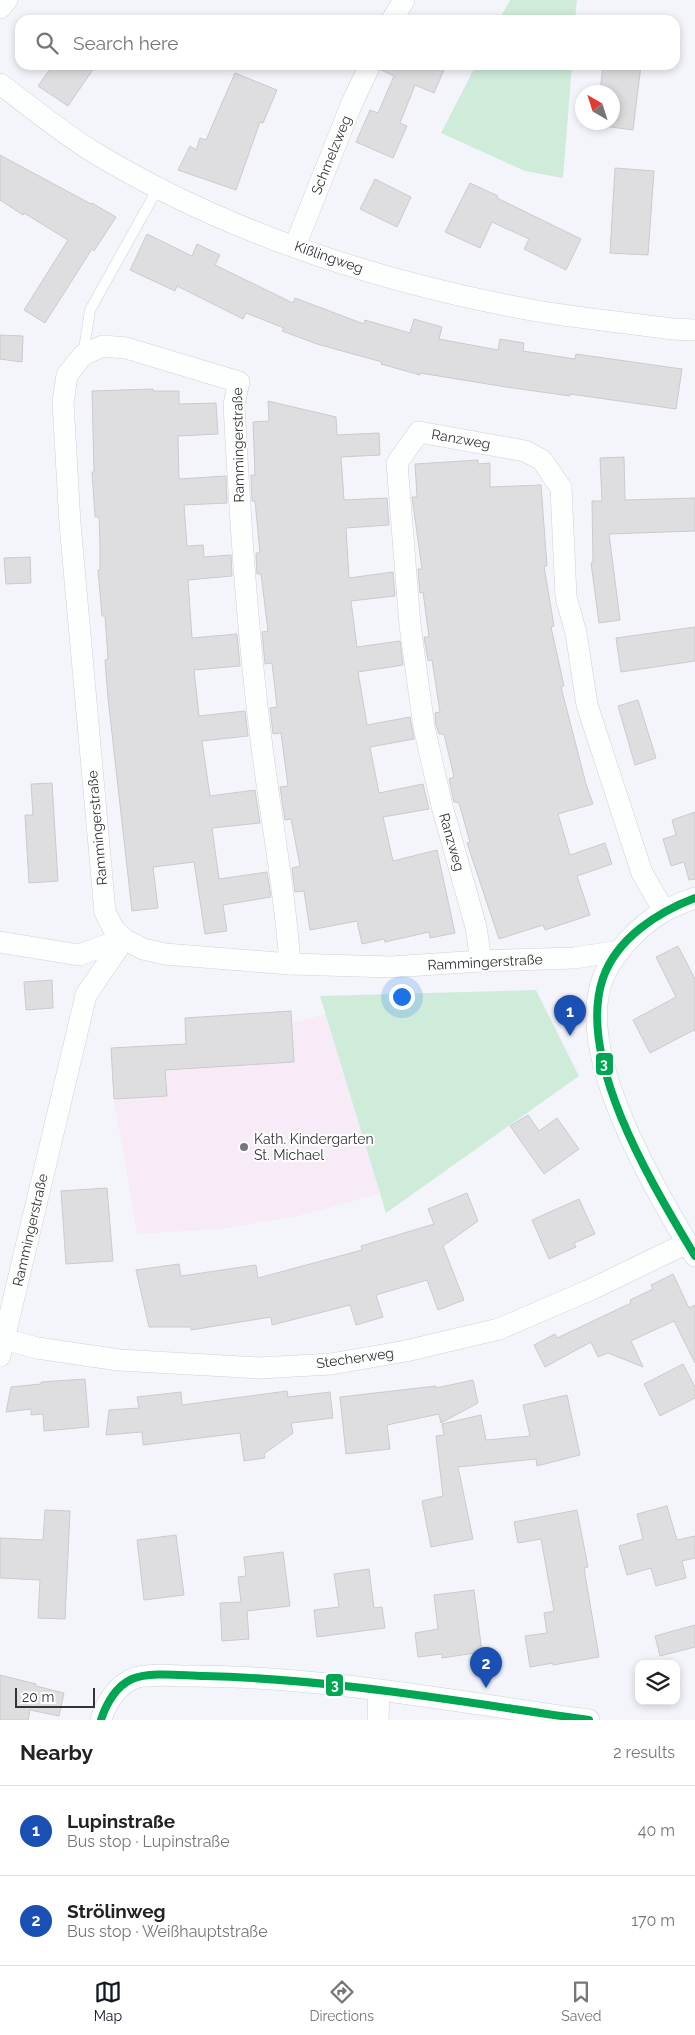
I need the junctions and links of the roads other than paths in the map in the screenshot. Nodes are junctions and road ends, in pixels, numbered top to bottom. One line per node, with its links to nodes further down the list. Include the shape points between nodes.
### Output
1 (7, 0): 3 (street)
2 (404, 0): 4 (street)
3 (0, 8)
4 (395, 15)
5 (368, 70): 8 (street, Schmelzweg)
6 (0, 84): 7 (street, Kißlingweg, via 94,152)
7 (158, 188): 8 (street, Kißlingweg, via 226,220); 10 (lane, via 90,310)
8 (295, 246): 9 (street, Kißlingweg, via 372,272 527,310)
9 (695, 330)
10 (83, 355): 13 (street, Rammingerstraße, via 67,375 63,402 70,524 105,912); 17 (street, Rammingerstraße, via 103,346 126,348 239,382 234,404 241,549)
11 (695, 898): 12 (street)
12 (664, 912): 15 (street, via 639,930); 16 (street, Ranzweg, via 642,873 587,705 576,633 566,597 561,488 542,460 525,451 419,432 397,463 410,625 424,727 476,927)
13 (124, 940): 14 (street, via 79,955); 17 (street, Rammingerstraße, via 165,954); 19 (street, Rammingerstraße, via 86,995)
14 (0, 942)
15 (620, 951): 16 (street, Rammingerstraße, via 574,958); 18 (street, via 603,979 597,1009 597,1041 616,1104 648,1173)
16 (481, 961): 17 (street, Rammingerstraße, via 391,967)
17 (290, 964)
18 (691, 1249): 19 (street, Stecherweg, via 499,1329 406,1351 331,1364 259,1368 119,1360 37,1348)
19 (2, 1347)
20 (379, 1690): 21 (street, via 216,1676 134,1678 111,1698); 22 (street); 23 (street)
21 (101, 1720)
22 (378, 1720)
23 (588, 1720)

